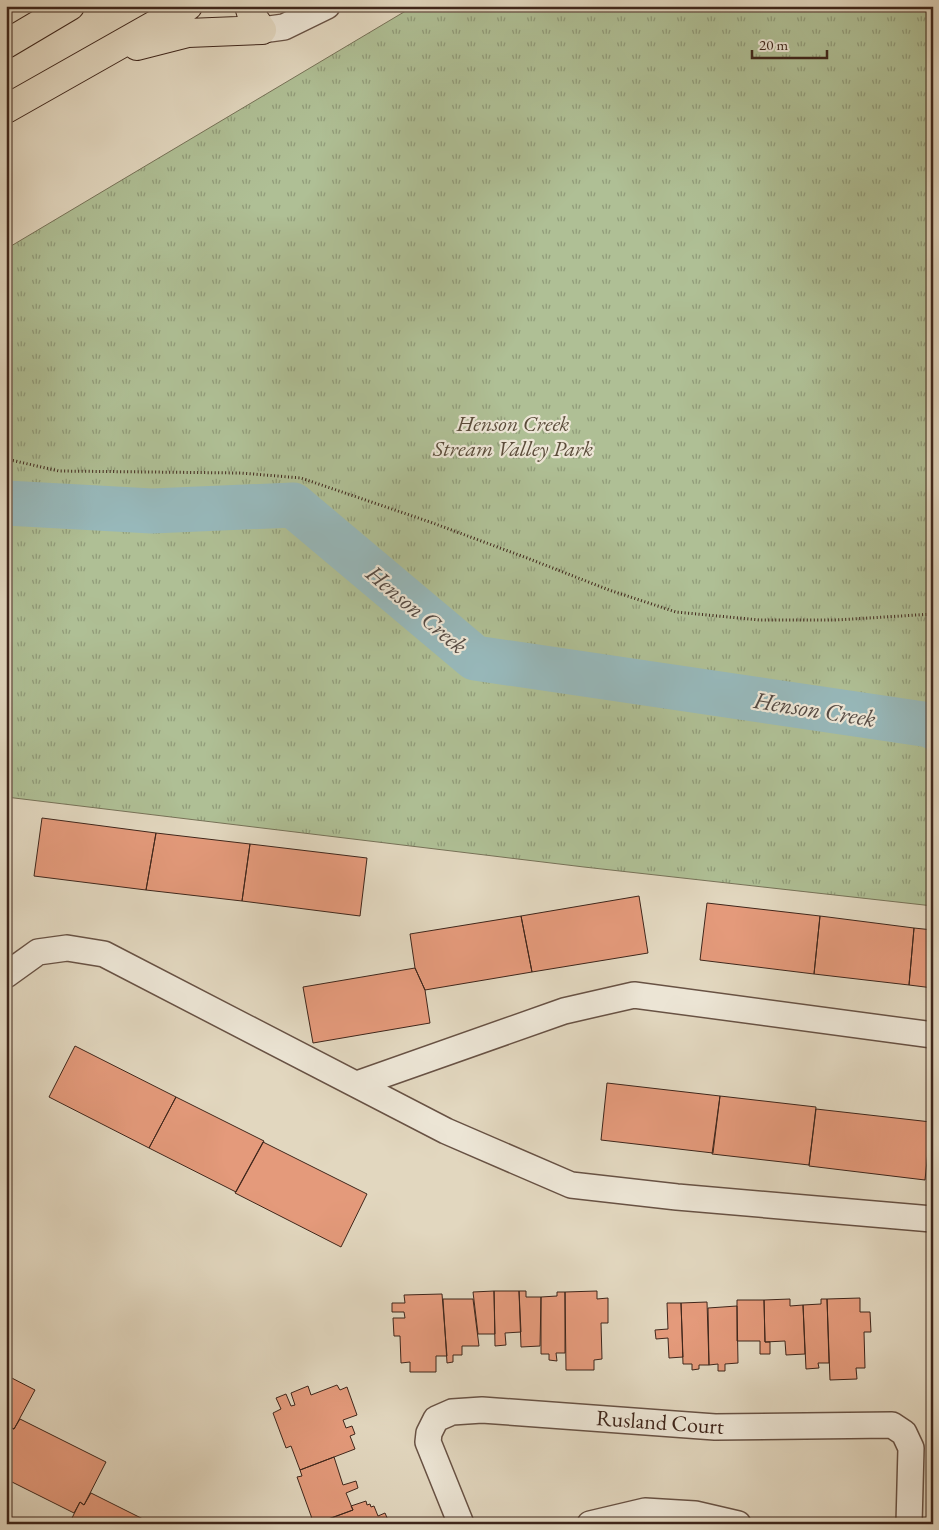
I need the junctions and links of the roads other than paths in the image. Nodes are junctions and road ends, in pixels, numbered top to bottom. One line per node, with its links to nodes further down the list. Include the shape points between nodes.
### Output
1 (70, 6): 6 (highway)
2 (188, 6): 7 (highway)
3 (249, 6): 5 (highway)
4 (327, 6): 5 (street, via 289,25)
5 (262, 30): 7 (highway, via 188,33)
6 (6, 44)
7 (97, 58): 8 (highway)
8 (6, 109)
9 (6, 975): 11 (street, via 38,952 67,948 104,954)
10 (933, 1035): 11 (street, via 634,995 564,1011)
11 (357, 1084): 12 (street, via 446,1130 571,1185)
12 (932, 1219)
13 (461, 1524): 16 (street, Rusland Court, via 428,1442 429,1433 436,1419 452,1412 482,1410 715,1427 892,1425 904,1433 910,1448)
14 (590, 1524): 15 (street, via 645,1511 695,1514)
15 (738, 1524)
16 (909, 1524)

